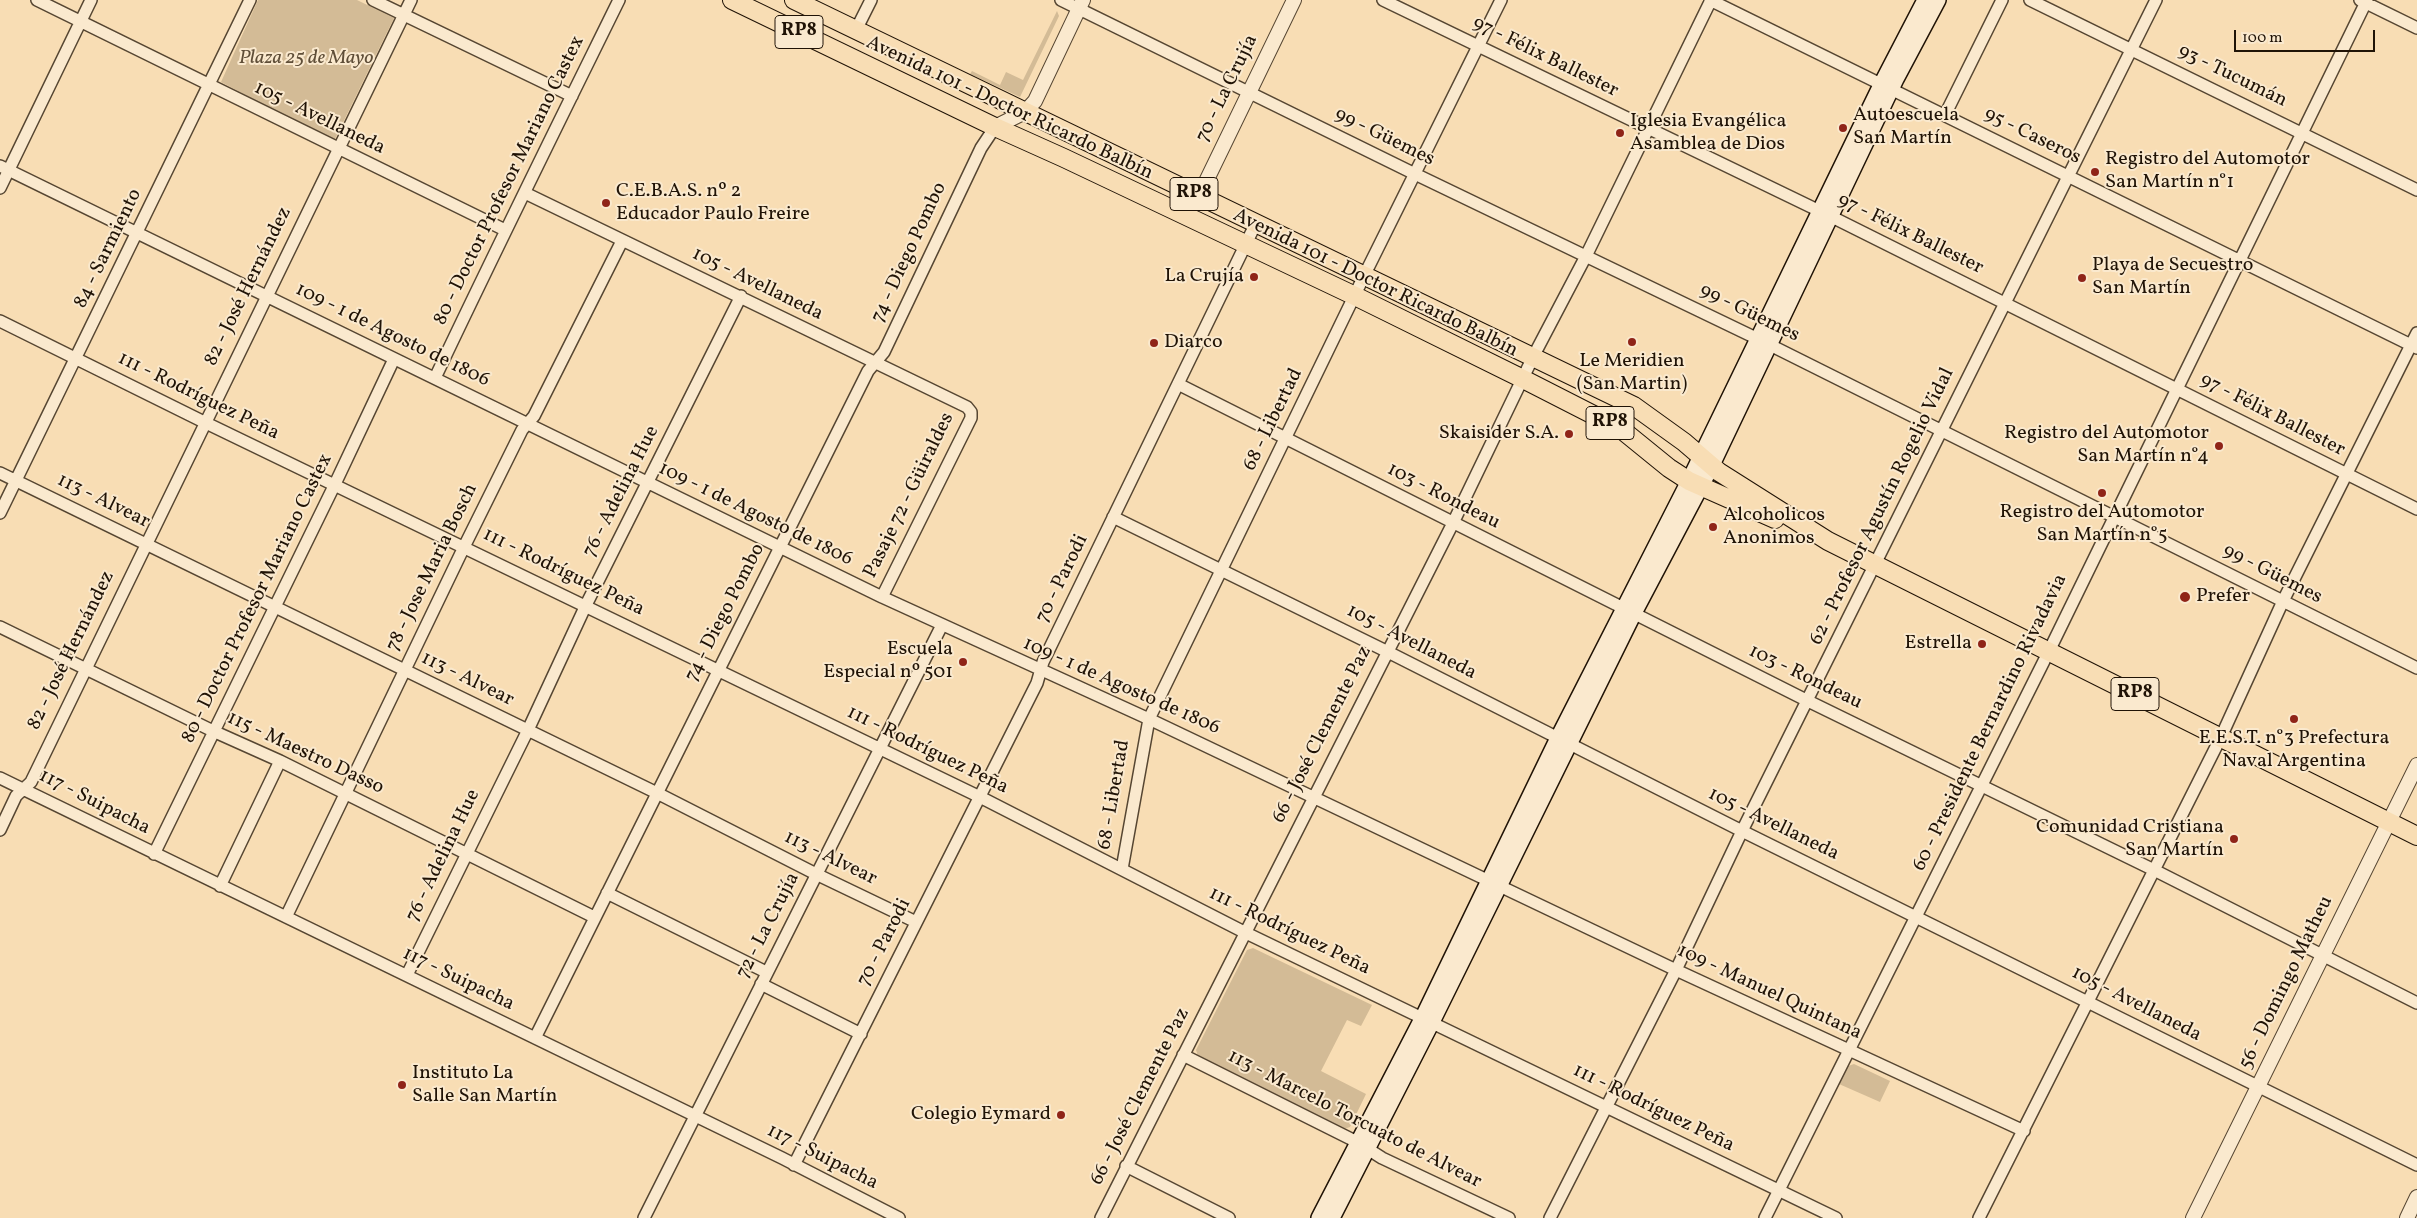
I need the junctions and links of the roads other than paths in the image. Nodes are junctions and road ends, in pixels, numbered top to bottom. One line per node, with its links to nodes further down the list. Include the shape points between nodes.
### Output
1 (37, 0): 23 (street, 105 - Avellaneda)
2 (91, 0): 23 (street)
3 (250, 0): 28 (street, 84 - Sarmiento)
4 (373, 0): 22 (street)
5 (411, 0): 22 (street, 82 - José Hernández)
6 (619, 0): 31 (street, 80 - Doctor Profesor Mariano Castex)
7 (732, 0): 34 (main road, Avenida 101 - Doctor Ricardo Balbín / RP8)
8 (794, 0): 25 (main road, Avenida 101 - Doctor Ricardo Balbín / RP8)
9 (871, 0): 25 (street)
10 (1060, 0): 21 (street, 99 - Güemes)
11 (1294, 0): 30 (street, 70 - La Crujía)
12 (1383, 0): 26 (street, 97 - Félix Ballester)
13 (1501, 0): 26 (street, 68 - Libertad)
14 (1711, 0): 29 (street, 95 - Caseros); 35 (street, 66 - José Clemente Paz)
15 (1925, 0): 29 (main road)
16 (1938, 0): 29 (main road)
17 (2002, 0): 33 (street)
18 (2030, 0): 27 (street, 93 - Tucumán)
19 (2156, 0): 27 (street, 62 - Profesor Agustín Rogelio Vidal)
20 (2364, 1): 24 (street); 36 (street, 60 - Presidente Bernardino Rivadavia)
21 (1081, 4): 30 (street, 99 - Güemes); 32 (street, via 1035,101)
22 (404, 15): 31 (street); 37 (street, 82 - José Hernández)
23 (81, 21): 28 (street, 105 - Avellaneda); 38 (street)
24 (2417, 28)
25 (856, 30): 32 (main road, Avenida 101 - Doctor Ricardo Balbín / RP8)
26 (1478, 46): 35 (street, 97 - Félix Ballester); 39 (street, 68 - Libertad)
27 (2132, 49): 36 (street, 93 - Tucumán); 40 (street, 62 - Profesor Agustín Rogelio Vidal)
28 (209, 86): 37 (street, 105 - Avellaneda); 48 (street, 84 - Sarmiento)
29 (1887, 86): 33 (street, 95 - Caseros); 45 (main road)
30 (1249, 93): 39 (street, 99 - Güemes); 44 (street, 70 - La Crujía)
31 (572, 96): 43 (street, 80 - Doctor Profesor Mariano Castex)
32 (1025, 112): 34 (street); 44 (main road, Avenida 101 - Doctor Ricardo Balbín / RP8)
33 (1945, 115): 40 (street, 95 - Caseros)
34 (995, 127): 50 (main road, Avenida 101 - Doctor Ricardo Balbín / RP8); 65 (street, 74 - Diego Pombo, via 981,148 884,352)
35 (1649, 130): 45 (street, 97 - Félix Ballester); 51 (street, 66 - José Clemente Paz)
36 (2302, 133): 42 (street, 93 - Tucumán); 52 (street, 60 - Presidente Bernardino Rivadavia)
37 (337, 149): 47 (street, 105 - Avellaneda); 54 (street, 82 - José Hernández)
38 (4, 168): 41 (street); 48 (street, 109 - 1 de Agosto de 1806)
39 (1415, 174): 51 (street, 99 - Güemes); 53 (street, 68 - Libertad)
40 (2069, 176): 52 (street, 95 - Caseros); 57 (street, 62 - Profesor Agustín Rogelio Vidal)
41 (0, 188)
42 (2417, 190)
43 (525, 193): 47 (street, 80 - Doctor Profesor Mariano Castex); 49 (street, 105 - Avellaneda)
44 (1198, 196): 46 (main road, Avenida 101 - Doctor Ricardo Balbín / RP8)
45 (1826, 214): 57 (street, 97 - Félix Ballester); 60 (main road)
46 (1256, 223): 50 (street, 70 - Parodi); 53 (main road, Avenida 101 - Doctor Ricardo Balbín / RP8)
47 (505, 230): 66 (street, 80 - Doctor Profesor Mariano Castex)
48 (138, 232): 54 (street, 109 - 1 de Agosto de 1806); 63 (street, 84 - Sarmiento)
49 (622, 240): 55 (street, 105 - Avellaneda); 72 (street, 78 - Jose Maria Bosch)
50 (1246, 245): 56 (main road, Avenida 101 - Doctor Ricardo Balbín / RP8); 68 (street, 70 - Parodi)
51 (1586, 256): 60 (street, 99 - Güemes); 62 (street, 66 - José Clemente Paz)
52 (2240, 262): 61 (street, 95 - Caseros); 69 (street, 60 - Presidente Bernardino Rivadavia)
53 (1364, 276): 56 (street, 68 - Libertad); 62 (main road, Avenida 101 - Doctor Ricardo Balbín / RP8)
54 (266, 296): 64 (street, 109 - 1 de Agosto de 1806); 71 (street, 82 - José Hernández)
55 (741, 296): 65 (street, 105 - Avellaneda); 79 (street, 76 - Adelina Hue)
56 (1355, 296): 67 (main road, Avenida 101 - Doctor Ricardo Balbín / RP8); 74 (street, 68 - Libertad)
57 (2004, 303): 69 (street, 97 - Félix Ballester); 73 (street, 62 - Profesor Agustín Rogelio Vidal)
58 (0, 321): 63 (street, 111 - Rodríguez Peña)
59 (2417, 333): 61 (street)
60 (1763, 342): 73 (street, 99 - Güemes); 75 (main road)
61 (2414, 347): 77 (street)
62 (1533, 357): 67 (street, 66 - José Clemente Paz); 75 (main road, Avenida 101 - Doctor Ricardo Balbín / RP8, via 1641,410)
63 (76, 358): 71 (street, 111 - Rodríguez Peña); 78 (street, 84 - Sarmiento)
64 (394, 359): 66 (street, 109 - 1 de Agosto de 1806); 80 (street, 80 - Doctor Profesor Mariano Castex)
65 (875, 364): 70 (street, 105 - Avellaneda, via 967,407); 90 (street, 74 - Diego Pombo, via 868,371)
66 (435, 378): 72 (street, 109 - 1 de Agosto de 1806)
67 (1523, 379): 81 (main road, Avenida 101 - Doctor Ricardo Balbín / RP8, via 1621,429 1668,468); 86 (street, 66 - José Clemente Paz)
68 (1178, 384): 74 (street, 103 - Rondeau); 85 (street, 70 - Parodi)
69 (2178, 389): 77 (street, 97 - Félix Ballester); 84 (street, 60 - Presidente Bernardino Rivadavia)
70 (971, 412): 93 (street, Pasaje 72 - Güiraldes, via 971,418)
71 (204, 422): 80 (street, 111 - Rodríguez Peña); 88 (street, 82 - José Hernández)
72 (528, 424): 79 (street, 109 - 1 de Agosto de 1806); 89 (street, 78 - Jose Maria Bosch, via 522,430)
73 (1942, 431): 84 (street, 99 - Güemes); 91 (street, 62 - Profesor Agustín Rogelio Vidal)
74 (1287, 438): 86 (street, 103 - Rondeau); 92 (street, 68 - Libertad)
75 (1706, 461): 81 (main road); 87 (main road, Avenida 101 - Doctor Ricardo Balbín / RP8, via 1757,498)
76 (0, 474): 78 (street, 113 - Alvear)
77 (2347, 474): 82 (street, 97 - Félix Ballester); 94 (street)
78 (15, 481): 83 (street, 84 - Sarmiento); 88 (street, 113 - Alvear)
79 (648, 483): 90 (street, 109 - 1 de Agosto de 1806); 95 (street, 76 - Adelina Hue)
80 (335, 484): 89 (street, 111 - Rodríguez Peña); 96 (street, 80 - Doctor Profesor Mariano Castex)
81 (1695, 484): 87 (main road, Avenida 101 - Doctor Ricardo Balbín / RP8); 97 (main road)
82 (2417, 509)
83 (0, 513)
84 (2114, 516): 94 (street, 99 - Güemes); 101 (street, 60 - Presidente Bernardino Rivadavia)
85 (1113, 517): 92 (street, 105 - Avellaneda); 106 (street, 70 - Parodi)
86 (1453, 522): 97 (street, 103 - Rondeau); 100 (street, 66 - José Clemente Paz)
87 (1828, 541): 91 (main road, Avenida 101 - Doctor Ricardo Balbín / RP8)
88 (145, 543): 96 (street, 113 - Alvear); 103 (street, 82 - José Hernández)
89 (464, 546): 95 (street, 111 - Rodríguez Peña); 104 (street, 78 - Jose Maria Bosch)
90 (780, 548): 93 (street, 109 - 1 de Agosto de 1806); 105 (street, 74 - Diego Pombo)
91 (1876, 565): 101 (main road, Avenida 101 - Doctor Ricardo Balbín / RP8); 107 (street, 62 - Profesor Agustín Rogelio Vidal)
92 (1221, 570): 100 (street, 105 - Avellaneda); 108 (street, 68 - Libertad)
93 (882, 597): 98 (street, 109 - 1 de Agosto de 1806)
94 (2283, 602): 102 (street, 99 - Güemes); 111 (street)
95 (586, 605): 105 (street, 111 - Rodríguez Peña); 109 (street, 76 - Adelina Hue)
96 (274, 608): 104 (street, 113 - Alvear); 110 (street, 80 - Doctor Profesor Mariano Castex)
97 (1629, 611): 107 (street, 103 - Rondeau); 112 (main road)
98 (942, 626): 106 (street, 109 - 1 de Agosto de 1806); 113 (street, 72 - La Crujía)
99 (0, 627): 103 (street, 115 - Maestro Dasso)
100 (1386, 651): 112 (street, 105 - Avellaneda); 121 (street, 66 - José Clemente Paz)
101 (2049, 651): 111 (main road, Avenida 101 - Doctor Ricardo Balbín / RP8); 117 (street, 60 - Presidente Bernardino Rivadavia)
102 (2417, 668)
103 (84, 669): 110 (street, 115 - Maestro Dasso); 118 (street, 82 - José Hernández, via 31,782)
104 (404, 670): 109 (street, 113 - Alvear); 120 (street, 78 - Jose Maria Bosch)
105 (719, 670): 113 (street, 111 - Rodríguez Peña); 119 (street, 74 - Diego Pombo)
106 (1041, 671): 108 (street, 109 - 1 de Agosto de 1806); 122 (street, 70 - Parodi)
107 (1808, 701): 117 (street, 103 - Rondeau); 125 (street, 62 - Profesor Agustín Rogelio Vidal)
108 (1150, 719): 121 (street, 109 - 1 de Agosto de 1806); 129 (street, 68 - Libertad)
109 (528, 730): 119 (street, 113 - Alvear); 127 (street, 76 - Adelina Hue)
110 (213, 731): 114 (street, 115 - Maestro Dasso); 128 (street, 80 - Doctor Profesor Mariano Castex)
111 (2221, 737): 123 (main road, Avenida 101 - Doctor Ricardo Balbín / RP8); 130 (street)
112 (1564, 741): 125 (street, 105 - Avellaneda); 132 (main road)
113 (878, 748): 122 (street, 111 - Rodríguez Peña); 131 (street, 72 - La Crujía)
114 (280, 761): 120 (street, 115 - Maestro Dasso); 133 (street)
115 (2417, 765): 123 (street, 56 - Domingo Matheu)
116 (0, 778): 118 (street, 117 - Suipacha)
117 (1982, 786): 130 (street, 103 - Rondeau); 136 (street, 60 - Presidente Bernardino Rivadavia)
118 (23, 789): 124 (street, 82 - José Hernández, via 16,796); 128 (street, 117 - Suipacha)
119 (657, 792): 131 (street, 113 - Alvear); 134 (street, 74 - Diego Pombo)
120 (345, 793): 127 (street, 115 - Maestro Dasso); 137 (street, 78 - Jose Maria Bosch)
121 (1313, 796): 132 (street, 109 - 1 de Agosto de 1806); 139 (street, 66 - José Clemente Paz)
122 (980, 797): 129 (street, 111 - Rodríguez Peña); 138 (street, 70 - Parodi)
123 (2389, 821): 126 (main road, Avenida 101 - Doctor Ricardo Balbín / RP8); 140 (street, 56 - Domingo Matheu)
124 (0, 830)
125 (1742, 831): 136 (street, 105 - Avellaneda); 141 (street, 62 - Profesor Agustín Rogelio Vidal)
126 (2417, 836)
127 (466, 853): 135 (street, 115 - Maestro Dasso); 143 (street, 76 - Adelina Hue)
128 (154, 854): 133 (street, 117 - Suipacha)
129 (1122, 869): 139 (street, 111 - Rodríguez Peña)
130 (2154, 870): 140 (street, 103 - Rondeau); 145 (street)
131 (816, 874): 138 (street, 113 - Alvear); 142 (street, 72 - La Crujía)
132 (1494, 884): 141 (street, 109 - Manuel Quintana); 147 (main road)
133 (220, 886): 137 (street, 117 - Suipacha)
134 (607, 893): 135 (street, 74 - Diego Pombo); 142 (street)
135 (594, 916): 149 (street, 74 - Diego Pombo)
136 (1916, 916): 145 (street, 105 - Avellaneda); 150 (street, 60 - Presidente Bernardino Rivadavia)
137 (286, 917): 143 (street, 117 - Suipacha)
138 (916, 922): 148 (street, 70 - Parodi)
139 (1244, 932): 147 (street, 111 - Rodríguez Peña); 151 (street, 66 - José Clemente Paz)
140 (2323, 956): 146 (street, 103 - Rondeau); 152 (street, 56 - Domingo Matheu)
141 (1676, 970): 150 (street, 109 - Manuel Quintana); 153 (street, 62 - Profesor Agustín Rogelio Vidal)
142 (766, 972): 144 (street, 72 - La Crujía)
143 (407, 976): 149 (street, 117 - Suipacha)
144 (761, 984): 148 (street); 154 (street, 72 - La Crujía)
145 (2088, 1001): 152 (street, 105 - Avellaneda); 155 (street)
146 (2417, 1003)
147 (1428, 1020): 153 (street, 111 - Rodríguez Peña); 156 (main road)
148 (861, 1034): 157 (street, 70 - Parodi)
149 (535, 1038): 154 (street, 117 - Suipacha)
150 (1848, 1050): 155 (street, 109 - Manuel Quintana); 160 (street, 60 - Presidente Bernardino Rivadavia)
151 (1183, 1055): 156 (street, 113 - Marcelo Torcuato de Alvear); 159 (street, 66 - José Clemente Paz)
152 (2258, 1087): 158 (street, 105 - Avellaneda); 163 (street, 56 - Domingo Matheu)
153 (1605, 1107): 160 (street, 111 - Rodríguez Peña); 171 (street, 62 - Profesor Agustín Rogelio Vidal)
154 (695, 1117): 157 (street, 117 - Suipacha); 164 (street, 72 - La Crujía)
155 (2024, 1131): 174 (street)
156 (1362, 1146): 168 (main road); 169 (main road); 170 (street, 113 - Marcelo Torcuato de Alvear)
157 (794, 1165): 165 (street, 117 - Suipacha)
158 (2417, 1165)
159 (1126, 1166): 162 (street, 66 - José Clemente Paz); 167 (street)
160 (1778, 1191): 172 (street, 60 - Presidente Bernardino Rivadavia); 173 (street, 111 - Rodríguez Peña)
161 (2417, 1197): 175 (street)
162 (1103, 1215): 166 (street)
163 (2198, 1217)
164 (644, 1218)
165 (899, 1218)
166 (1115, 1218)
167 (1229, 1218)
168 (1319, 1218)
169 (1332, 1218)
170 (1509, 1218)
171 (1550, 1218)
172 (1765, 1218)
173 (1836, 1218)
174 (1979, 1218)
175 (2407, 1218)

